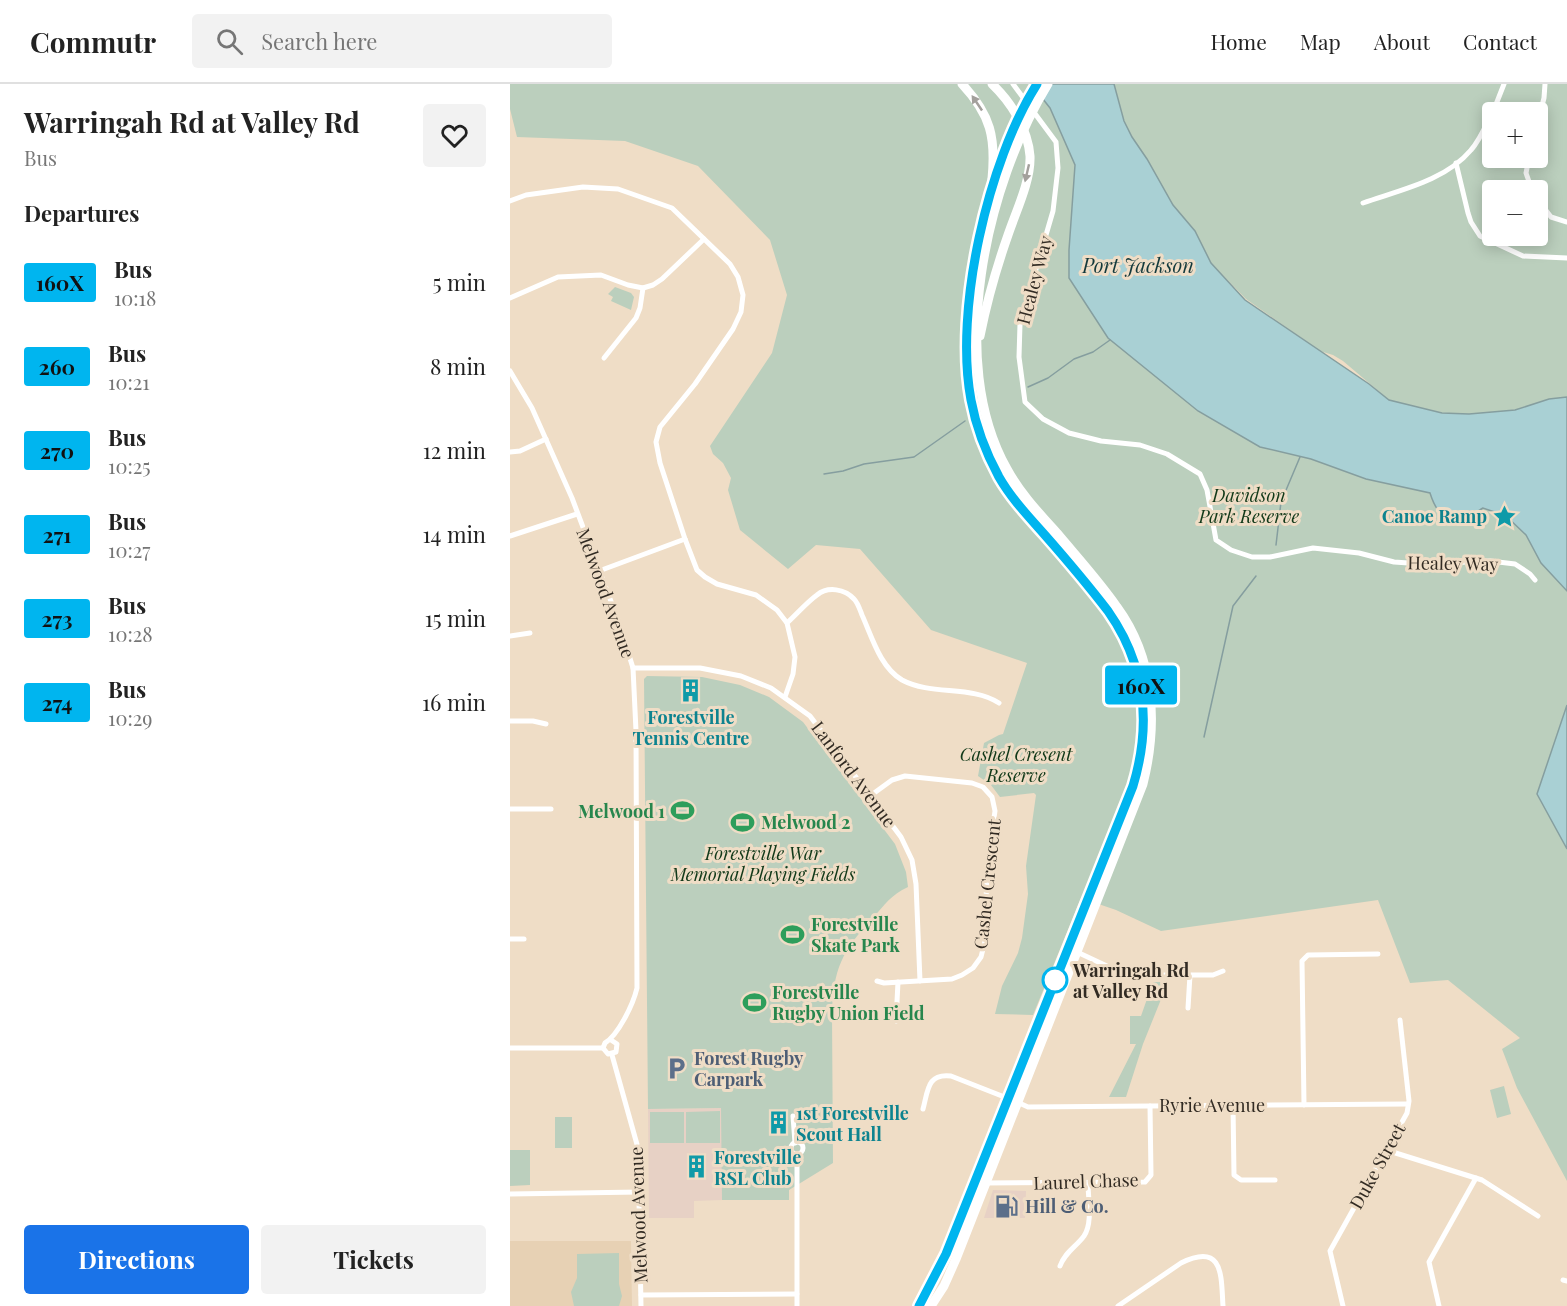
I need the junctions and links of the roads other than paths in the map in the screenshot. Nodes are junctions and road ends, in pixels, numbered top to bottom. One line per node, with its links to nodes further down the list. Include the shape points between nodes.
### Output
1 (962, 84): 13 (highway, one-way to 1, via 994,157 990,127)
2 (992, 84): 22 (highway, one-way to 22, via 1017,116 1030,165 992,280)
3 (1013, 84): 31 (street, Healey Way, via 1056,142 1058,168 1053,211 1020,324 1019,357 1025,402 1043,420 1069,433 1140,445 1188,465 1200,474 1207,490 1216,540 1231,550 1270,557 1313,548 1404,563 1515,564)
4 (1037, 84): 11 (highway, via 1020,114)
5 (1048, 84): 11 (highway)
6 (1504, 84): 8 (street)
7 (1545, 84): 9 (street)
8 (1497, 102)
9 (1543, 102)
10 (1482, 132): 12 (street, via 1472,150)
11 (1007, 157): 13 (highway); 22 (highway, via 978,300)
12 (1456, 163): 15 (street, via 1402,191); 19 (street, via 1468,213 1480,236 1523,256)
13 (990, 200): 45 (highway, via 967,323 971,399 978,430 1013,498 1121,628 1143,693 1143,741 1138,769)
14 (510, 201): 18 (street, via 583,187 618,189 672,208)
15 (1363, 203)
16 (1548, 213): 17 (street)
17 (1567, 222)
18 (704, 238): 20 (street, via 662,279); 29 (street, via 730,264 743,294 741,312 733,329 660,427 656,442)
19 (1567, 258)
20 (643, 288): 21 (street, via 601,275 558,278); 23 (street, via 636,318)
21 (510, 298)
22 (977, 357): 46 (highway, via 986,418 1007,470 1118,608 1141,652 1151,696 1151,743 1143,784)
23 (604, 358)
24 (510, 370): 25 (street, Melwood Avenue)
25 (546, 439): 26 (street); 27 (street, Melwood Avenue)
26 (510, 452)
27 (578, 514): 28 (street); 30 (street, Melwood Avenue)
28 (510, 536)
29 (685, 539): 30 (street); 32 (street, via 692,560 705,578 756,595)
30 (599, 571): 35 (street, Melwood Avenue)
31 (1535, 580)
32 (787, 623): 36 (street, via 795,657); 37 (street, via 818,594 830,589 845,592 855,600 882,659 902,680 917,686 989,696)
33 (530, 633): 34 (street)
34 (510, 636)
35 (633, 668): 36 (street, Lanford Avenue, via 700,668 741,676); 56 (street, Melwood Avenue, via 637,988 627,1014)
36 (784, 697): 40 (street, Lanford Avenue, via 810,716)
37 (999, 703)
38 (510, 721): 39 (street)
39 (546, 724)
40 (870, 796): 51 (street, Lanford Avenue, via 901,837 912,860); 51 (street, Cashel Crescent, via 905,776 972,783 983,787 992,797 995,811 981,957 962,975)
41 (510, 809): 42 (street)
42 (551, 809)
43 (510, 939): 44 (street)
44 (524, 939)
45 (1067, 947): 46 (highway); 60 (highway)
46 (1077, 952): 49 (street, via 1126,975); 61 (highway)
47 (1378, 954): 64 (street, via 1308,955 1302,961)
48 (1223, 970): 49 (street, via 1212,975)
49 (1190, 975): 53 (street)
50 (877, 981): 52 (street, Cashel Crescent)
51 (921, 981): 52 (street, Cashel Crescent)
52 (898, 982): 55 (street)
53 (1188, 1008)
54 (1400, 1020): 62 (street, Duke Street)
55 (896, 1022)
56 (610, 1040): 58 (street); 59 (street, via 618,1046)
57 (510, 1048): 58 (street)
58 (603, 1048): 59 (street)
59 (612, 1055): 75 (street, Melwood Avenue, via 639,1148)
60 (1007, 1098): 61 (highway); 66 (street, via 942,1075 929,1085); 83 (highway, via 944,1259)
61 (1017, 1102): 65 (street, Ryrie Avenue, via 1028,1107); 73 (highway)
62 (1408, 1104): 64 (street, Ryrie Avenue); 69 (street, Duke Street)
63 (1233, 1105): 64 (street, Ryrie Avenue); 65 (street, Ryrie Avenue); 72 (street, via 1234,1175 1241,1180)
64 (1304, 1105)
65 (1150, 1106): 74 (street, Laurel Chase, via 1151,1175 1144,1182)
66 (923, 1109)
67 (793, 1116): 68 (street)
68 (795, 1143): 70 (street, via 791,1150); 70 (street, via 803,1146)
69 (1386, 1150): 71 (street); 87 (street, Duke Street, via 1330,1251)
70 (797, 1155): 80 (street)
71 (1476, 1178): 77 (street); 88 (street, via 1429,1262)
72 (1275, 1180)
73 (985, 1183): 74 (street, Laurel Chase); 84 (highway, via 956,1259)
74 (1088, 1183): 78 (street, via 1086,1233 1063,1256)
75 (640, 1192): 76 (street); 79 (street, Melwood Avenue)
76 (510, 1194)
77 (1538, 1216)
78 (1060, 1266)
79 (641, 1294): 80 (street); 81 (street, Melwood Avenue)
80 (797, 1294): 82 (street)
81 (641, 1306)
82 (797, 1306)
83 (920, 1306)
84 (931, 1306)
85 (1118, 1306): 86 (street, via 1181,1263 1209,1257 1220,1270)
86 (1223, 1306)
87 (1343, 1306)
88 (1439, 1306)

